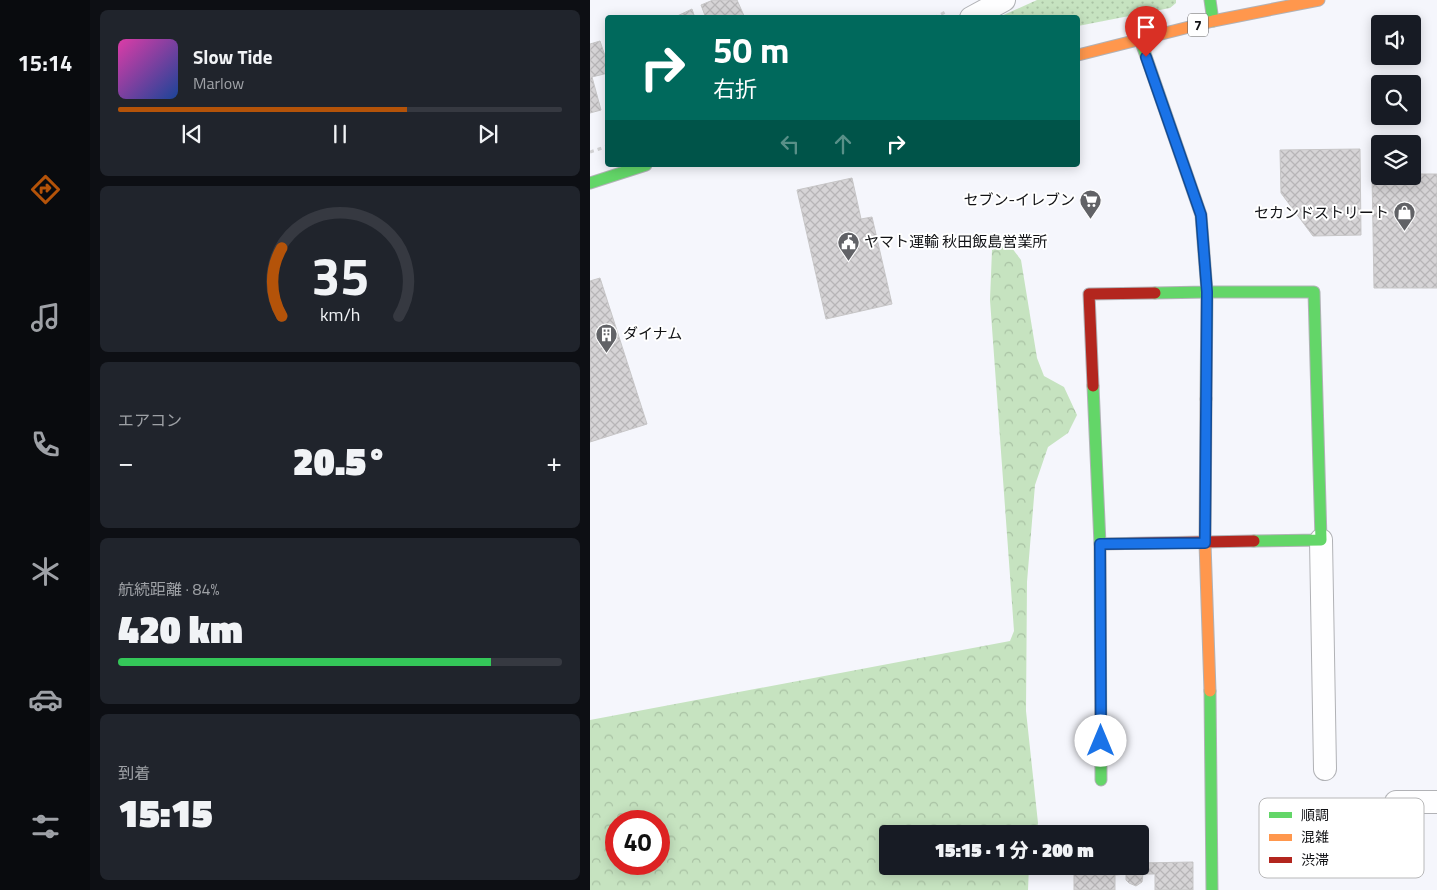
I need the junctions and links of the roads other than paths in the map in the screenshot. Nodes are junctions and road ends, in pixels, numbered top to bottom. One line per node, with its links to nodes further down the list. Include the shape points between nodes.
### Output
1 (1004, 0): 4 (street)
2 (1210, 0): 5 (main road)
3 (1319, 0): 5 (main road, 7)
4 (976, 15)
5 (1214, 21): 6 (main road, 7)
6 (1140, 39): 7 (main road, 7); 10 (main road, via 1201,215)
7 (1080, 54)
8 (639, 167): 9 (main road)
9 (590, 182)
10 (1207, 292): 11 (main road, via 1314,292); 12 (main road); 13 (main road, via 1089,294)
11 (1322, 540): 12 (main road); 14 (street)
12 (1205, 543): 13 (main road); 18 (main road)
13 (1100, 544): 15 (main road)
14 (1325, 768)
15 (1101, 780)
16 (1424, 802): 17 (street)
17 (1437, 802)
18 (1212, 890)

